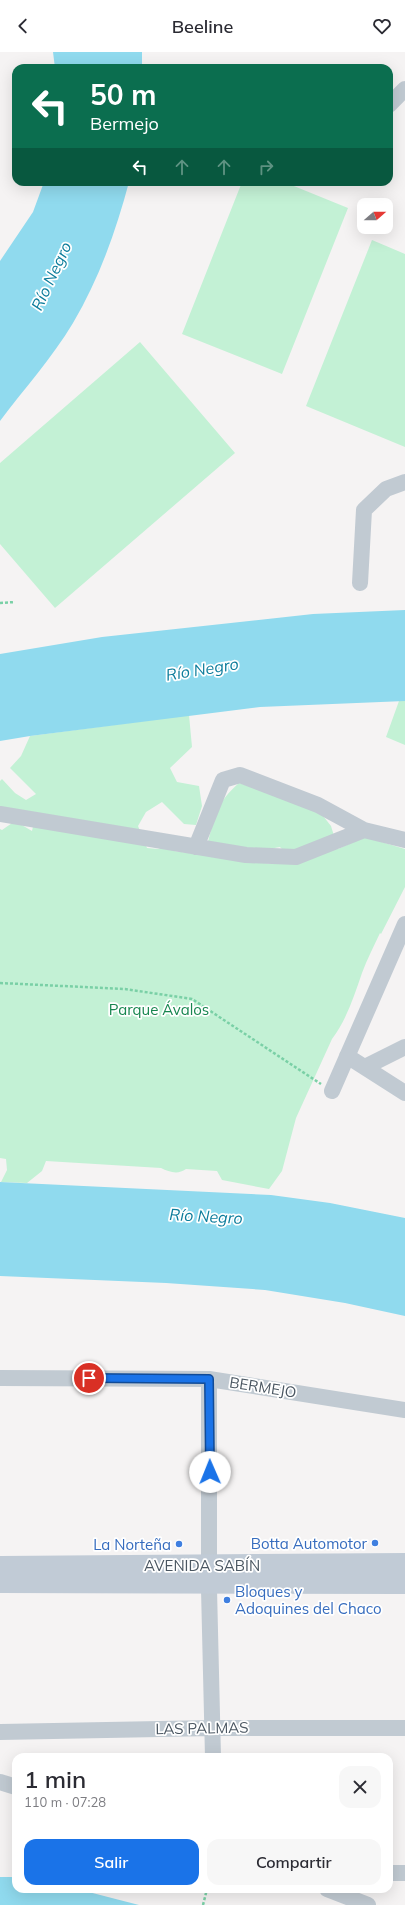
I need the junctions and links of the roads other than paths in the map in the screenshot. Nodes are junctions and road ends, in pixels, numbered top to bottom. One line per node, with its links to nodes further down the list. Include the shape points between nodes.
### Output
1 (405, 89): 2 (street)
2 (393, 101)
3 (405, 482): 4 (street, via 386,489 364,510)
4 (360, 583)
5 (0, 814): 8 (street)
6 (364, 830): 7 (street); 8 (street, via 296,857 246,855); 8 (street, via 318,804 240,775 223,780)
7 (405, 840)
8 (196, 847)
9 (405, 924): 11 (street)
10 (405, 1047): 12 (street)
11 (347, 1056): 12 (street); 13 (street)
12 (365, 1067): 14 (street)
13 (332, 1091)
14 (405, 1093)
15 (0, 1378): 16 (street, BERMEJO)
16 (209, 1379): 17 (street, BERMEJO); 20 (street)
17 (405, 1410)
18 (405, 1564): 20 (main road, AVENIDA SABÍN)
19 (0, 1567): 20 (main road, AVENIDA SABÍN)
20 (210, 1574): 21 (main road, AVENIDA SABÍN); 22 (main road, AVENIDA SABÍN); 23 (street)
21 (0, 1582)
22 (405, 1583)
23 (213, 1728): 24 (street, LAS PALMAS); 25 (street, LAS PALMAS); 26 (street)
24 (405, 1728)
25 (0, 1732)
26 (213, 1753)
27 (0, 1782): 28 (street)
28 (12, 1786)
29 (393, 1873): 30 (street)
30 (405, 1873)
31 (337, 1893): 32 (street)
32 (368, 1905)

